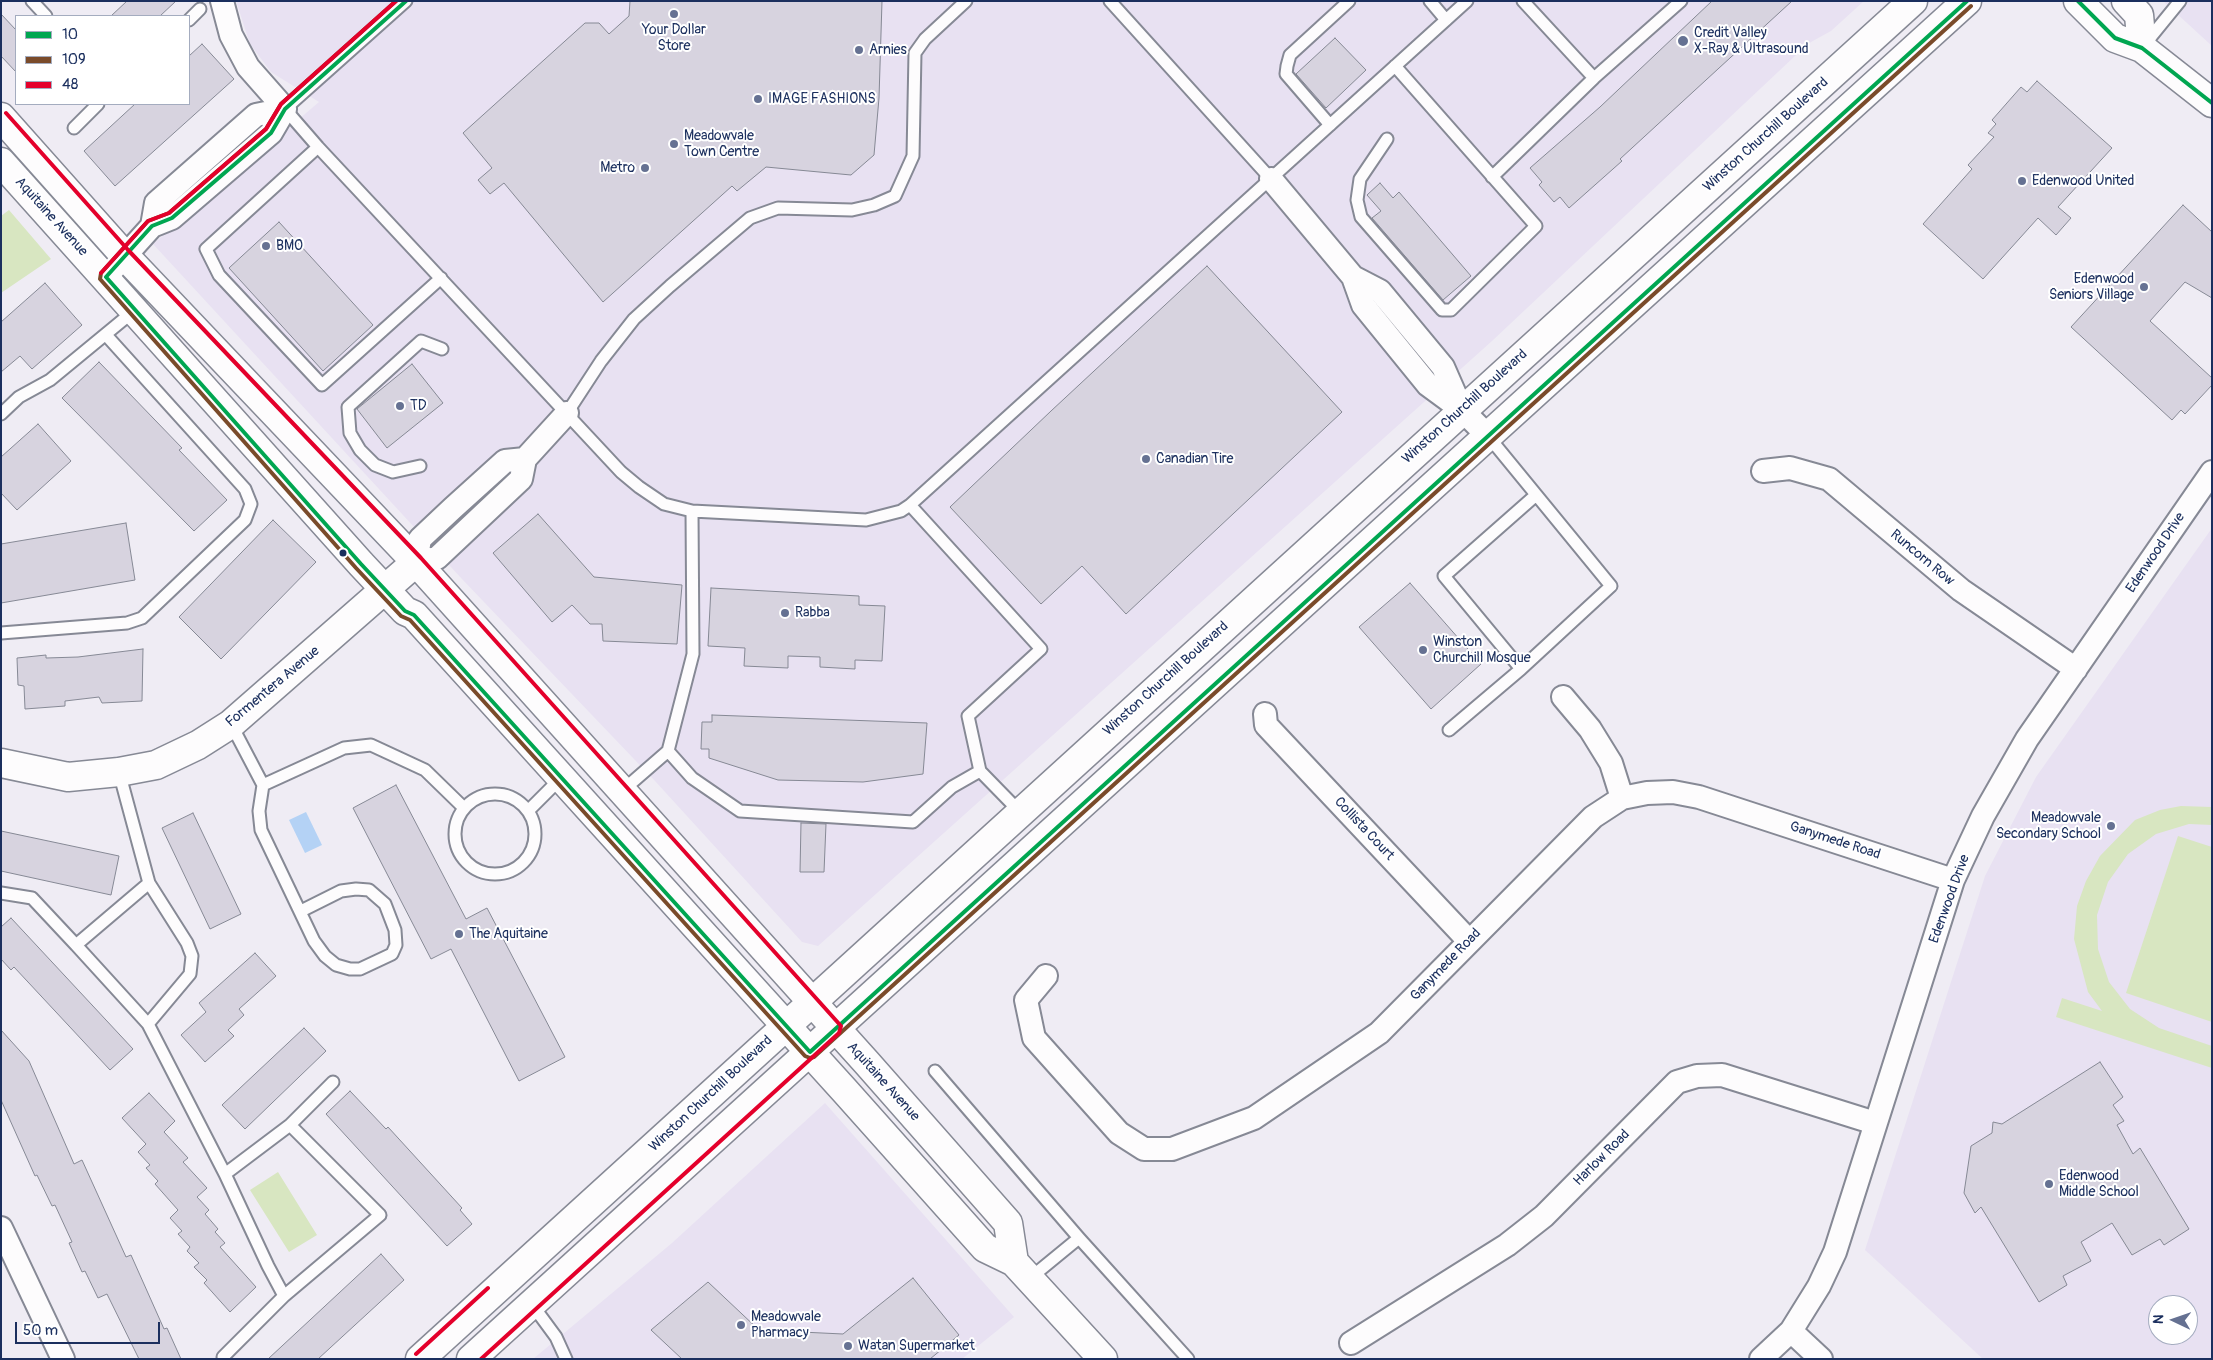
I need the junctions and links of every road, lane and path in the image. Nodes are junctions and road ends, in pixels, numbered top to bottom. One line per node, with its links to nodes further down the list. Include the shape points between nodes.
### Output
1 (32, 1): 17 (lane)
2 (222, 1): 25 (street, via 231,35 248,67)
3 (406, 1): 25 (lane)
4 (966, 1): 41 (lane, via 915,53 913,156 896,196 852,210 778,208 750,218 634,320)
5 (1110, 1): 33 (lane)
6 (1349, 1): 27 (lane, via 1290,55 1286,66 1286,74)
7 (1430, 1): 19 (lane)
8 (1467, 1): 19 (lane)
9 (1523, 1): 22 (lane)
10 (1681, 1): 22 (lane)
11 (1913, 1): 40 (main road, Winston Churchill Boulevard)
12 (1967, 1): 43 (main road)
13 (2078, 1): 20 (main road, via 2115,38)
14 (2126, 1): 20 (main road, via 2139,15)
15 (2180, 1): 20 (lane)
16 (200, 9): 18 (lane)
17 (45, 15)
18 (190, 19)
19 (1446, 20): 21 (lane)
20 (2142, 48): 23 (main road)
21 (1395, 66): 27 (lane); 32 (lane)
22 (1594, 78): 32 (lane)
23 (2212, 103)
24 (97, 105): 28 (lane)
25 (285, 109): 30 (lane); 34 (street, via 256,115 156,203 152,226)
26 (1, 117): 34 (main road, Aquitaine Avenue)
27 (1330, 125): 33 (lane)
28 (74, 128)
29 (1387, 139): 32 (lane, via 1360,179 1357,200 1361,217 1442,310 1451,310 1536,226)
30 (318, 147): 36 (lane); 36 (lane, via 206,249 219,275 322,385)
31 (1, 162): 35 (main road, Aquitaine Avenue)
32 (1492, 176)
33 (1271, 178): 40 (street, via 1353,277 1363,305 1428,385); 48 (lane)
34 (124, 256): 35 (street); 50 (main road, Aquitaine Avenue)
35 (106, 278): 37 (main road, Aquitaine Avenue)
36 (441, 278): 41 (lane)
37 (135, 310): 38 (lane); 51 (main road, Aquitaine Avenue)
38 (106, 335): 42 (lane, via 50,380 19,397); 52 (lane, via 244,489 251,504 245,520 142,618 127,623)
39 (442, 349): 44 (lane, via 421,341 348,407 350,432 360,450 375,465 394,472)
40 (1462, 410): 43 (street); 69 (main road, Winston Churchill Boulevard)
41 (567, 413): 49 (lane, via 638,487 664,504); 50 (street, via 525,459 505,461 420,539)
42 (1, 414)
43 (1488, 436): 47 (lane); 80 (main road)
44 (420, 466)
45 (1762, 470): 54 (street, Runcorn Row, via 1790,468 1829,479 1961,590)
46 (2212, 472): 54 (street, Edenwood Drive)
47 (1536, 495): 53 (lane, via 1611,586); 53 (lane, via 1444,576)
48 (910, 505): 49 (lane, via 901,511 866,520); 61 (lane, via 1041,649 968,716)
49 (692, 511): 59 (lane, via 692,654)
50 (416, 562): 51 (main road, Formentera Avenue); 65 (main road, Aquitaine Avenue)
51 (385, 589): 57 (main road, Formentera Avenue); 63 (main road, Aquitaine Avenue, via 405,611 414,615)
52 (1, 633)
53 (1521, 669): 58 (lane)
54 (2076, 669): 70 (street, Edenwood Drive, via 2011,765)
55 (1563, 697): 66 (street, via 1612,762)
56 (1266, 714): 74 (street, Collista Court, via 1266,725)
57 (231, 724): 62 (main road, Formentera Avenue, via 198,745 156,765); 64 (lane)
58 (1449, 730)
59 (668, 751): 61 (lane, via 692,778 740,811 913,822 952,787); 65 (lane)
60 (1, 763): 62 (main road, Formentera Avenue, via 68,777)
61 (980, 771): 69 (lane)
62 (119, 772): 71 (lane)
63 (561, 778): 68 (lane); 79 (main road, Aquitaine Avenue)
64 (263, 786): 67 (lane, via 344,748 371,746 425,770); 73 (lane, via 259,811 261,830)
65 (622, 792): 77 (main road, Aquitaine Avenue)
66 (1622, 798): 70 (street, Ganymede Road, via 1673,792 1700,797); 74 (street, Ganymede Road, via 1594,816)
67 (464, 808): 68 (lane, via 484,795 497,794 520,802); 68 (lane, via 457,821 457,848 474,869 501,875 514,871 533,851 536,837)
68 (528, 811)
69 (1020, 812): 77 (main road, Winston Churchill Boulevard)
70 (1953, 880): 84 (street, Edenwood Drive)
71 (149, 883): 75 (lane); 78 (lane, via 192,956 190,974)
72 (1, 893): 75 (lane, via 32,898)
73 (301, 911): 73 (lane, via 314,941 336,965 360,968 392,954 396,945 385,904 369,890 341,891)
74 (1470, 941): 76 (street, Ganymede Road, via 1379,1033 1254,1118 1172,1149 1144,1149 1119,1133 1034,1038 1026,1000)
75 (76, 945): 78 (lane)
76 (1046, 976)
77 (812, 1002): 79 (main road, Winston Churchill Boulevard); 80 (main road, Aquitaine Avenue)
78 (148, 1024): 86 (lane)
79 (786, 1025): 81 (main road, Aquitaine Avenue); 96 (main road, Winston Churchill Boulevard)
80 (836, 1028): 81 (main road); 89 (main road, Aquitaine Avenue, via 1008,1223)
81 (810, 1052): 89 (main road, Aquitaine Avenue, via 985,1248); 91 (main road)
82 (935, 1071): 88 (lane)
83 (334, 1082): 85 (lane)
84 (1875, 1123): 92 (street, Edenwood Drive, via 1834,1252 1819,1286); 93 (street, Harlow Road, via 1722,1075 1697,1076 1677,1082 1544,1216 1507,1245)
85 (290, 1125): 86 (lane); 90 (lane, via 380,1215)
86 (225, 1174): 90 (lane)
87 (1, 1228): 95 (street)
88 (1079, 1238): 89 (lane); 100 (lane)
89 (1022, 1270): 99 (main road, Aquitaine Avenue)
90 (284, 1296): 94 (lane)
91 (531, 1303): 97 (main road); 98 (lane, via 556,1337)
92 (1791, 1331): 101 (street, Edenwood Drive); 102 (street)
93 (1351, 1343)
94 (223, 1357)
95 (63, 1359)
96 (420, 1359)
97 (471, 1359)
98 (566, 1359)
99 (1102, 1359)
100 (1188, 1359)
101 (1761, 1359)
102 (1821, 1359)

